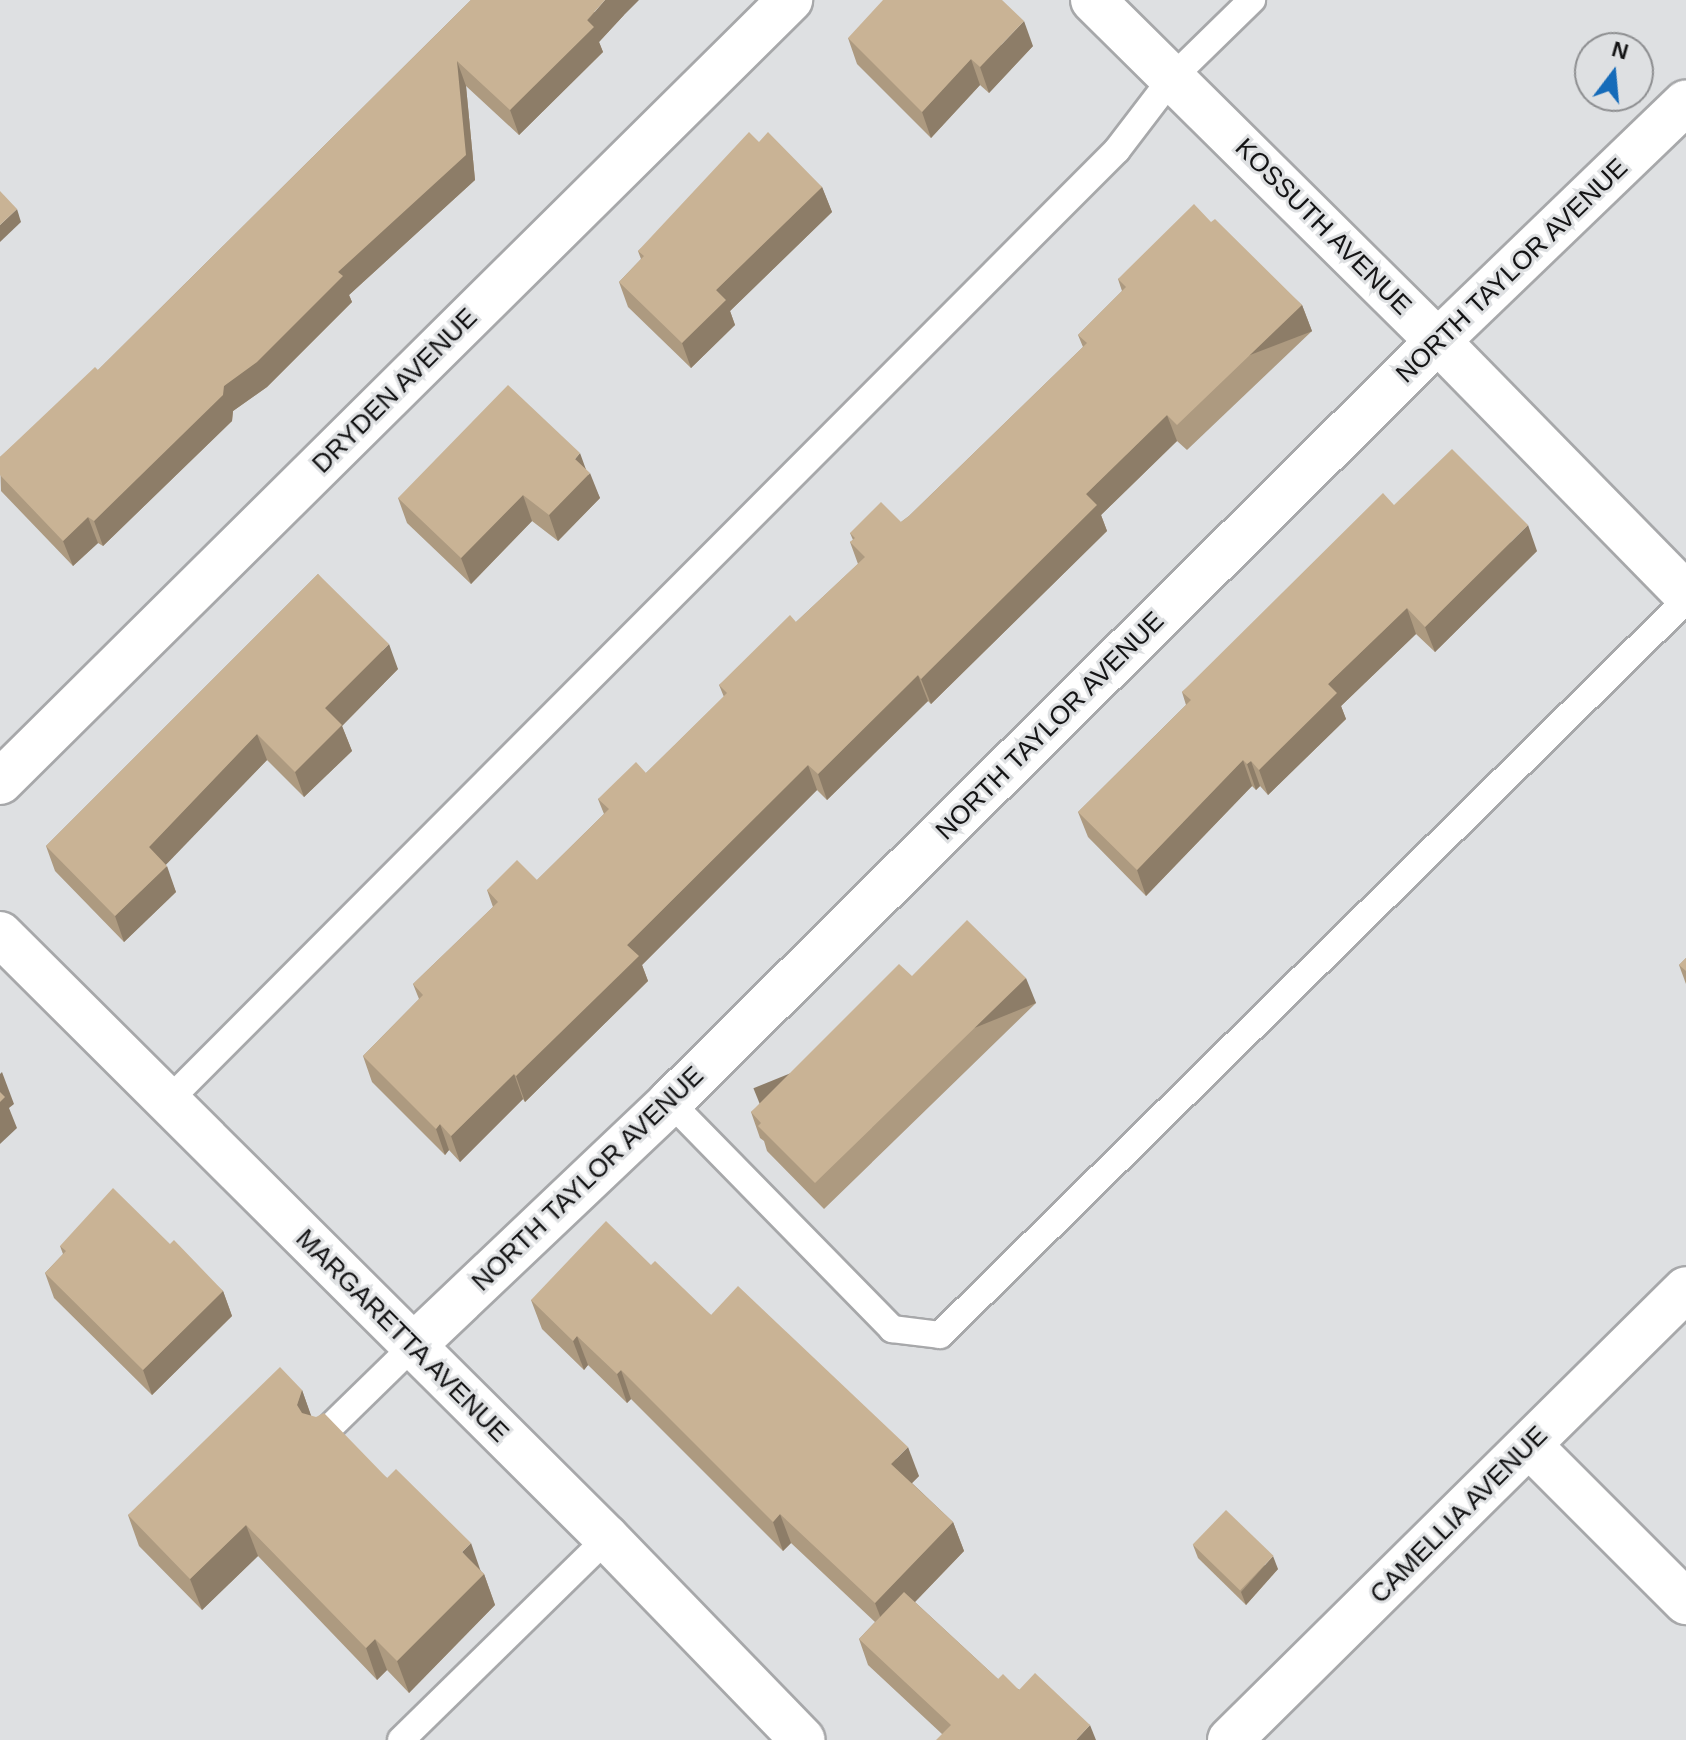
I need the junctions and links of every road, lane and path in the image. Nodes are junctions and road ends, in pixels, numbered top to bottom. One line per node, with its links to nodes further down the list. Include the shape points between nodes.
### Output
1 (790, 0): 9 (street, DRYDEN AVENUE)
2 (1093, 0): 4 (street, KOSSUTH AVENUE)
3 (1252, 0): 4 (lane)
4 (1172, 78): 6 (street, KOSSUTH AVENUE); 11 (lane, via 1106,161)
5 (1686, 102): 6 (street, NORTH TAYLOR AVENUE)
6 (1438, 341): 7 (street, KOSSUTH AVENUE); 12 (street, NORTH TAYLOR AVENUE)
7 (1686, 594)
8 (1686, 600): 12 (lane, via 940,1335 892,1329)
9 (0, 782)
10 (0, 934): 11 (street, MARGARETTA AVENUE)
11 (167, 1102): 14 (street, MARGARETTA AVENUE)
12 (670, 1102): 14 (street, NORTH TAYLOR AVENUE)
13 (1686, 1289): 16 (street, CAMELLIA AVENUE)
14 (412, 1347): 15 (lane); 17 (street, MARGARETTA AVENUE)
15 (324, 1433)
16 (1530, 1446): 18 (street); 21 (street, CAMELLIA AVENUE)
17 (607, 1538): 19 (lane); 20 (street, MARGARETTA AVENUE)
18 (1686, 1602)
19 (401, 1740)
20 (803, 1740)
21 (1230, 1740)

